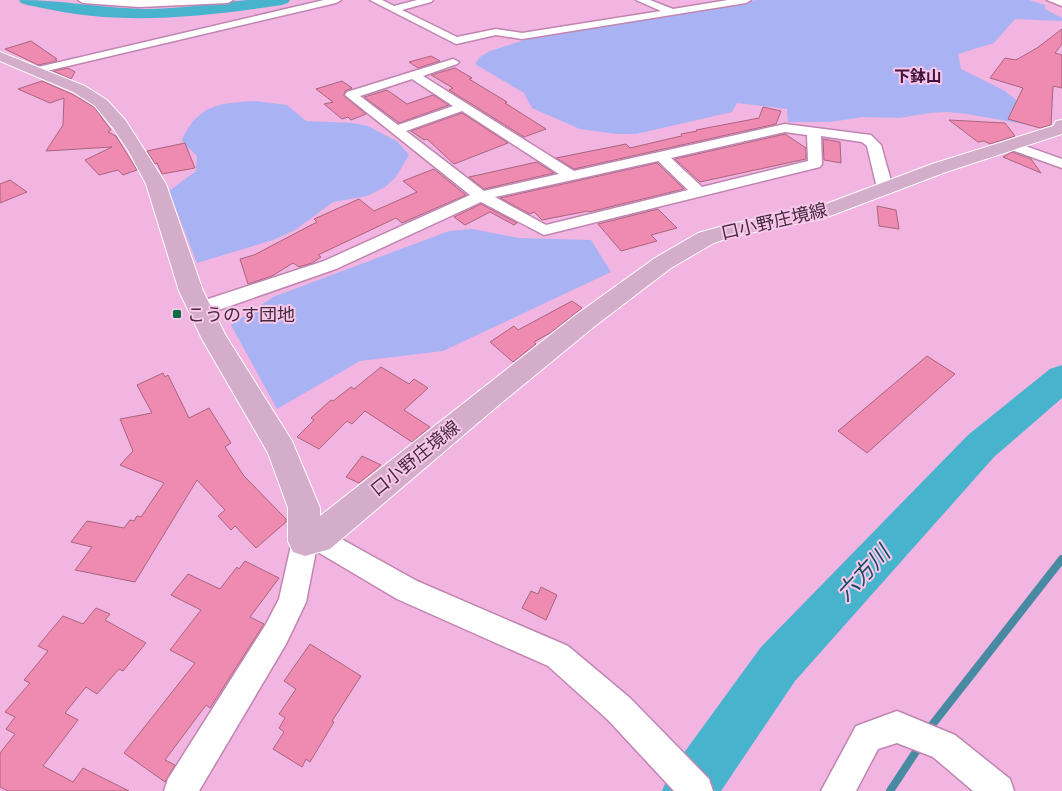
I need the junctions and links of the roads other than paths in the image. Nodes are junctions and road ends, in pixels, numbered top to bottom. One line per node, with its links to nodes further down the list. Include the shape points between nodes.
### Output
1 (83, 0): 2 (street, via 138,4)
2 (228, 0)
3 (336, 0): 14 (street)
4 (375, 0): 10 (street)
5 (428, 0): 10 (street)
6 (641, 0): 11 (street)
7 (746, 0): 11 (street)
8 (1052, 0): 9 (street)
9 (1062, 3)
10 (393, 9): 11 (street, via 456,41 492,31 522,36)
11 (675, 12)
12 (0, 56): 14 (main road)
13 (453, 62): 15 (street)
14 (34, 71): 27 (main road, via 80,90 101,103 120,125 156,184 191,291)
15 (414, 75): 16 (street); 18 (street, via 351,96)
16 (464, 106): 18 (street); 23 (street)
17 (1062, 125): 20 (main road, 口小野庄境線, via 1061,129)
18 (396, 130): 26 (street)
19 (814, 132): 21 (street, via 785,128); 24 (street, via 866,138 874,145); 25 (street, via 814,164)
20 (1011, 145): 22 (street); 24 (main road, 口小野庄境線)
21 (660, 156): 23 (street); 25 (street)
22 (1062, 164)
23 (571, 175): 26 (street)
24 (885, 188): 28 (main road, 口小野庄境線, via 815,215 706,238 663,263)
25 (699, 192): 26 (street, via 544,230)
26 (480, 196): 27 (street, via 330,265)
27 (200, 309): 28 (main road, via 282,450 304,508)
28 (311, 540): 29 (street, via 292,602 276,634); 30 (street, via 407,590 558,656 620,709)
29 (180, 791)
30 (697, 791)
31 (837, 791): 32 (street, via 867,737 897,727 944,746)
32 (998, 791)

